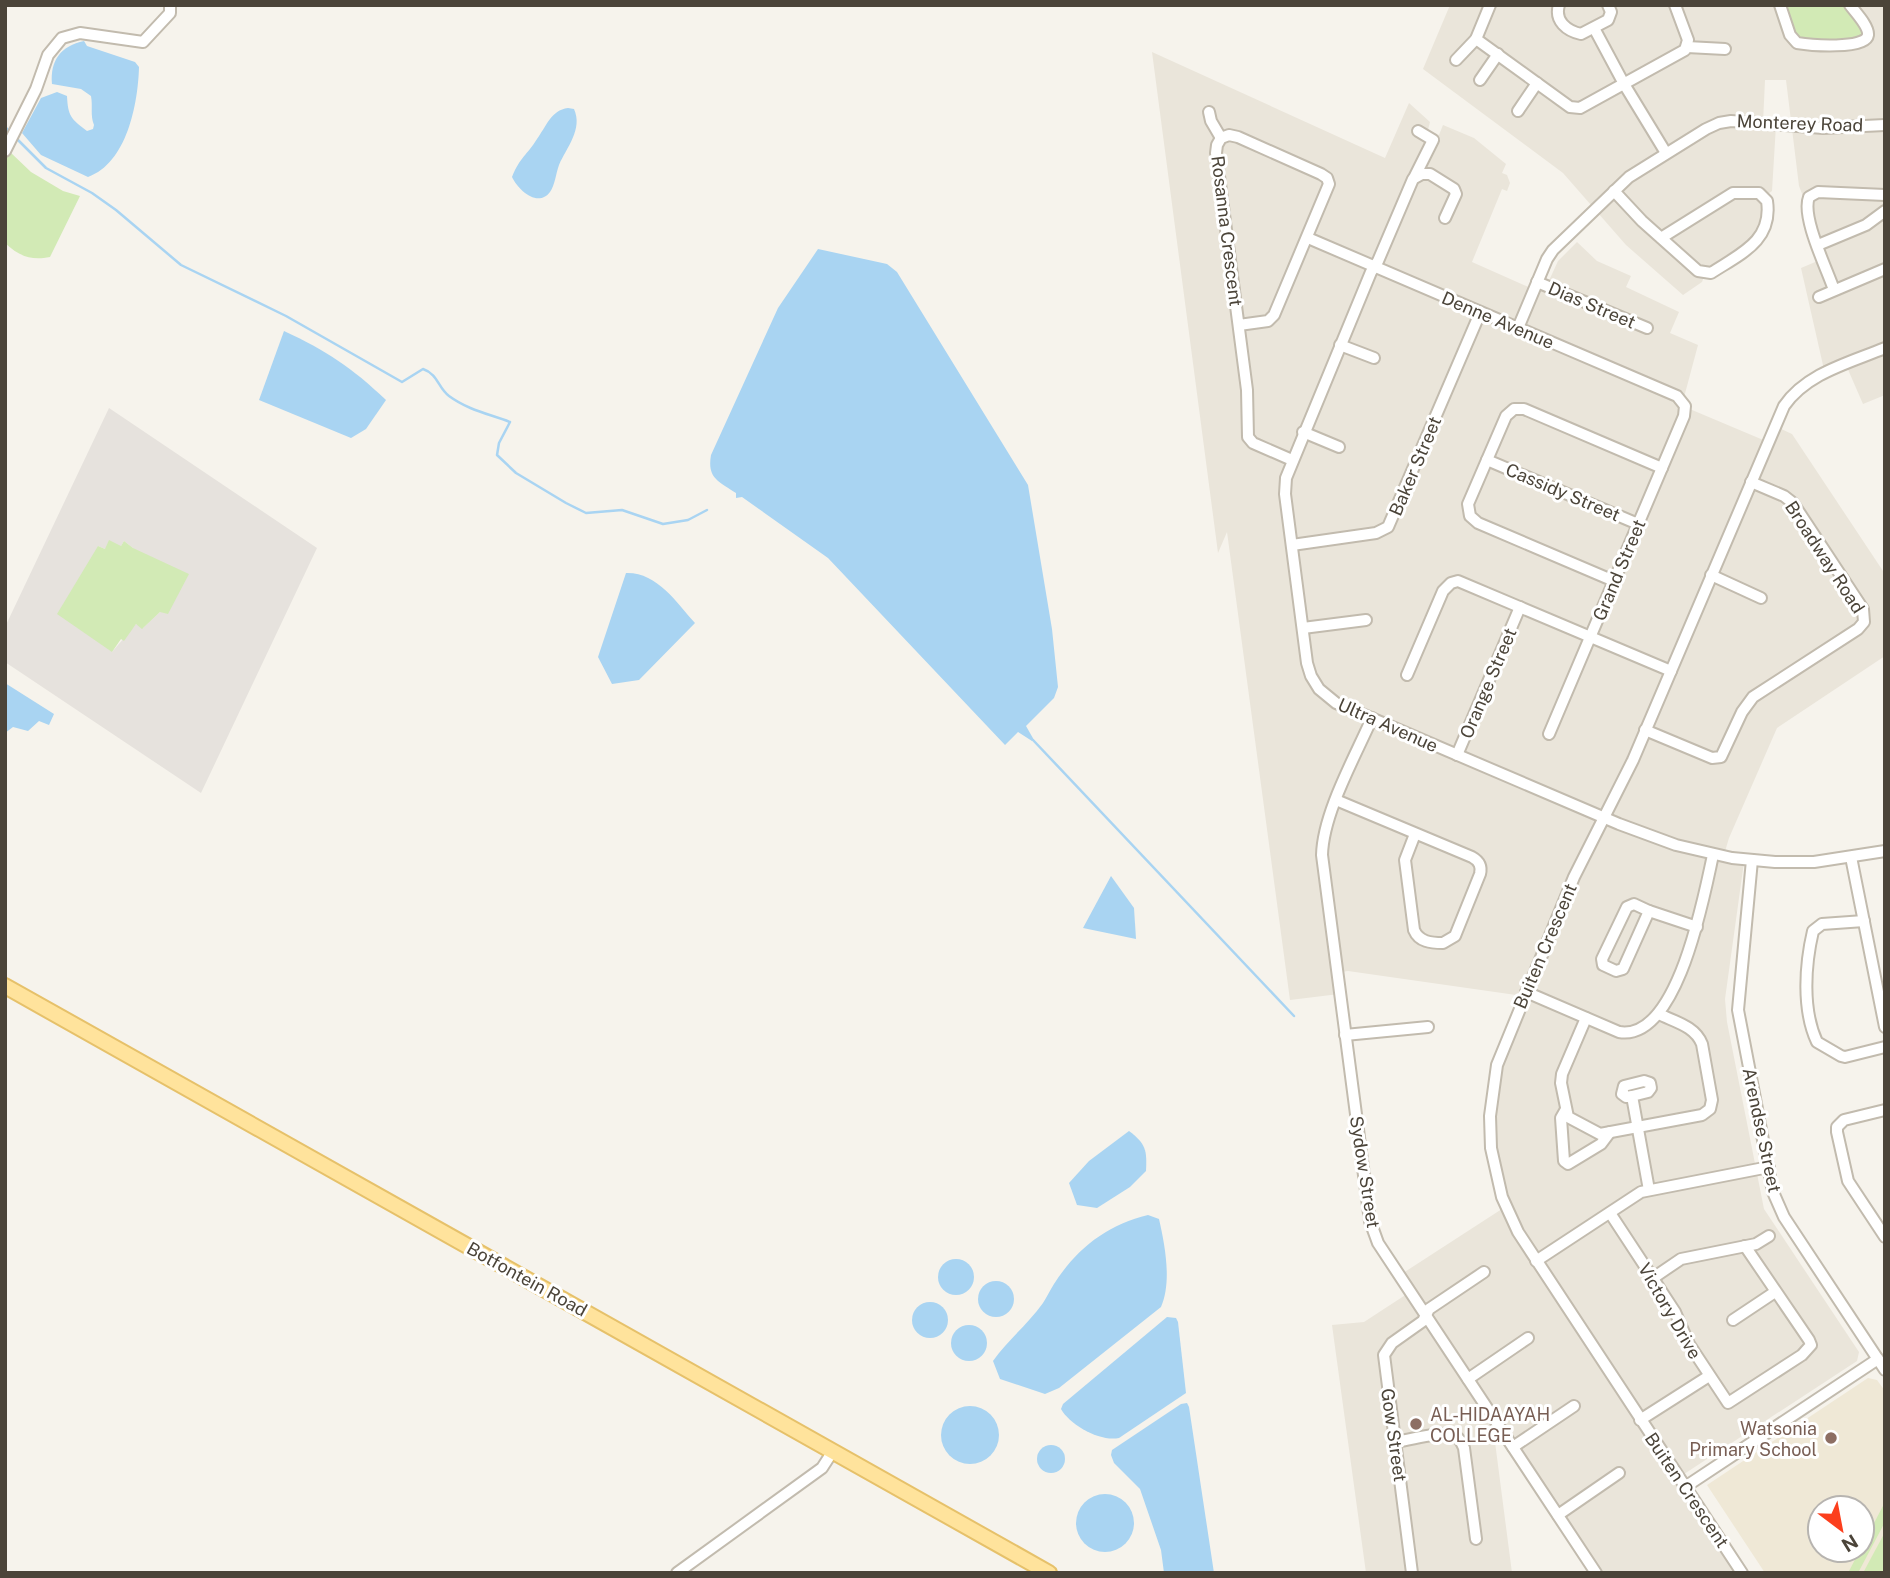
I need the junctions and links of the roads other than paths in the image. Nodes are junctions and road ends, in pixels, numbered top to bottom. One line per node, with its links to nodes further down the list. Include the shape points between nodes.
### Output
1 (170, 5): 22 (street, via 170,13 143,41 80,33 62,38 48,55)
2 (1490, 5): 9 (street)
3 (1559, 5): 8 (street, via 1557,19 1575,33)
4 (1608, 5): 8 (street, via 1610,18)
5 (1780, 5): 6 (street, via 1794,40 1843,45 1863,42 1868,35)
6 (1850, 5)
7 (1676, 6): 10 (street)
8 (1594, 28): 16 (street)
9 (1476, 38): 12 (street); 13 (street)
10 (1687, 47): 11 (street); 16 (street)
11 (1725, 49)
12 (1498, 54): 14 (street); 15 (street)
13 (1456, 60)
14 (1480, 80)
15 (1537, 83): 16 (street, via 1576,108); 17 (street)
16 (1624, 84): 23 (street)
17 (1518, 111)
18 (1209, 112): 21 (street, Rosanna Crescent)
19 (1885, 125): 23 (street, Monterey Road, via 1841,128 1725,122)
20 (1418, 131): 24 (street, Ultra Avenue, via 1432,142)
21 (1221, 138): 29 (street, Rosanna Crescent, via 1237,136 1326,178 1328,187); 38 (street, Rosanna Crescent, via 1216,153)
22 (5, 151)
23 (1666, 153): 25 (street, Monterey Road)
24 (1413, 180): 28 (street, via 1430,174 1454,189); 32 (street, Ultra Avenue)
25 (1614, 191): 30 (street); 34 (street, Monterey Road, via 1553,250)
26 (1885, 195): 31 (street, via 1812,194 1808,217)
27 (1885, 211): 31 (street, via 1866,225)
28 (1445, 218)
29 (1308, 238): 32 (street, Denne Avenue); 38 (street, Rosanna Crescent, via 1272,318)
30 (1661, 238): 30 (street, via 1699,271 1711,273 1763,235 1767,201 1759,193 1733,193)
31 (1818, 245): 35 (street)
32 (1375, 267): 37 (street, Denne Avenue); 41 (street, Ultra Avenue)
33 (1885, 269): 35 (street)
34 (1537, 282): 39 (street, Monterey Road); 40 (street, Dias Street)
35 (1834, 290): 36 (street)
36 (1819, 297)
37 (1480, 313): 39 (street, Denne Avenue); 52 (street, Baker Street, via 1388,527 1376,533)
38 (1239, 325): 47 (street, Rosanna Crescent, via 1248,437)
39 (1518, 328): 44 (street, Denne Avenue, via 1677,396)
40 (1647, 328)
41 (1340, 345): 43 (street); 45 (street, Ultra Avenue)
42 (1885, 348): 50 (street, Buiten Crescent, via 1819,375 1794,393 1780,413)
43 (1374, 359)
44 (1685, 406): 49 (street, Grand Street)
45 (1303, 432): 46 (street); 47 (street, Ultra Avenue)
46 (1339, 447)
47 (1292, 460): 52 (street, Ultra Avenue, via 1284,488)
48 (1487, 460): 49 (street, via 1506,416 1521,408); 51 (street, Cassidy Street); 54 (street, via 1468,504 1472,519)
49 (1662, 468): 51 (street, Grand Street)
50 (1751, 482): 53 (street, Buiten Crescent); 63 (street, Broadway Road, via 1793,503 1863,610 1864,622 1753,697 1718,758)
51 (1638, 524): 54 (street, Grand Street)
52 (1292, 545): 58 (street, Ultra Avenue)
53 (1711, 575): 55 (street); 60 (street, Buiten Crescent)
54 (1614, 581): 59 (street, Grand Street)
55 (1761, 598)
56 (1520, 607): 59 (street, Orange Street); 61 (street, via 1462,582 1451,583 1443,591); 65 (street, Orange Street)
57 (1366, 620): 58 (street)
58 (1303, 628): 62 (street, Ultra Avenue, via 1309,670 1318,689 1336,703)
59 (1591, 637): 60 (street, Orange Street); 64 (street, Grand Street)
60 (1671, 671): 63 (street, Buiten Crescent)
61 (1408, 675)
62 (1372, 718): 65 (street, Ultra Avenue); 66 (street, Sydow Street)
63 (1645, 730): 67 (street, Buiten Crescent)
64 (1549, 734)
65 (1457, 755): 67 (street, Ultra Avenue)
66 (1336, 800): 68 (street); 82 (street, Sydow Street, via 1323,835 1322,855)
67 (1604, 817): 70 (street, Ultra Avenue); 77 (street, Buiten Crescent)
68 (1415, 834): 68 (street, via 1472,857 1480,867 1455,936 1443,943 1426,941 1414,930 1405,860)
69 (1885, 851): 71 (street, Ultra Avenue)
70 (1713, 855): 72 (street, Ultra Avenue); 75 (street)
71 (1852, 857): 72 (street, Ultra Avenue); 74 (street)
72 (1752, 860): 89 (street, Arendse Street, via 1738,1010)
73 (1650, 911): 73 (street, via 1622,970 1603,965 1628,905); 75 (street)
74 (1864, 921): 81 (street); 83 (street, via 1822,924 1813,931 1809,1010 1817,1042 1845,1058)
75 (1697, 927): 78 (street)
76 (5, 986): 111 (main road, Botfontein Road)
77 (1526, 992): 79 (street); 95 (street, Buiten Crescent, via 1497,1065 1490,1138 1502,1197)
78 (1659, 1014): 79 (street, via 1626,1033); 87 (street, via 1698,1035 1712,1103 1702,1115)
79 (1586, 1018): 86 (street, via 1561,1077)
80 (1428, 1027): 82 (street)
81 (1885, 1027)
82 (1345, 1035): 99 (street, Sydow Street, via 1372,1228)
83 (1885, 1047)
84 (1632, 1096): 87 (street)
85 (1885, 1110): 93 (street, via 1844,1120 1837,1132 1848,1181)
86 (1565, 1111): 88 (street, via 1594,1132); 88 (street, via 1561,1118 1566,1164 1601,1144)
87 (1638, 1127): 88 (street); 90 (street)
88 (1610, 1132)
89 (1769, 1167): 90 (street); 103 (street, Arendse Street, via 1781,1210)
90 (1649, 1190): 91 (street)
91 (1610, 1213): 95 (street); 97 (street, Victory Drive)
92 (1769, 1236): 94 (street)
93 (1885, 1237)
94 (1745, 1246): 97 (street, via 1681,1259); 98 (street)
95 (1536, 1261): 108 (street, Buiten Crescent)
96 (1484, 1272): 99 (street)
97 (1653, 1278): 105 (street, Victory Drive)
98 (1775, 1292): 100 (street); 105 (street, via 1810,1340 1808,1350 1728,1403)
99 (1426, 1315): 106 (street, Sydow Street); 109 (street, Gow Street, via 1384,1355)
100 (1733, 1320)
101 (1528, 1338): 106 (street)
102 (1885, 1346): 103 (street)
103 (1877, 1357): 104 (street, Arendse Street); 113 (street)
104 (1885, 1370)
105 (1709, 1376): 108 (street, Victory Drive)
106 (1468, 1379): 110 (street, Sydow Street)
107 (1574, 1406): 110 (street)
108 (1640, 1420): 113 (street, Buiten Crescent)
109 (1395, 1442): 115 (street, via 1446,1434 1460,1440); 118 (street, Gow Street)
110 (1513, 1447): 114 (street, Sydow Street)
111 (833, 1451): 116 (street, via 822,1468); 117 (main road, Botfontein Road)
112 (1619, 1473): 114 (street)
113 (1685, 1487): 120 (street, Buiten Crescent)
114 (1558, 1515): 119 (street, Sydow Street)
115 (1476, 1539)
116 (677, 1573)
117 (1049, 1573)
118 (1412, 1573)
119 (1596, 1573)
120 (1742, 1573)

